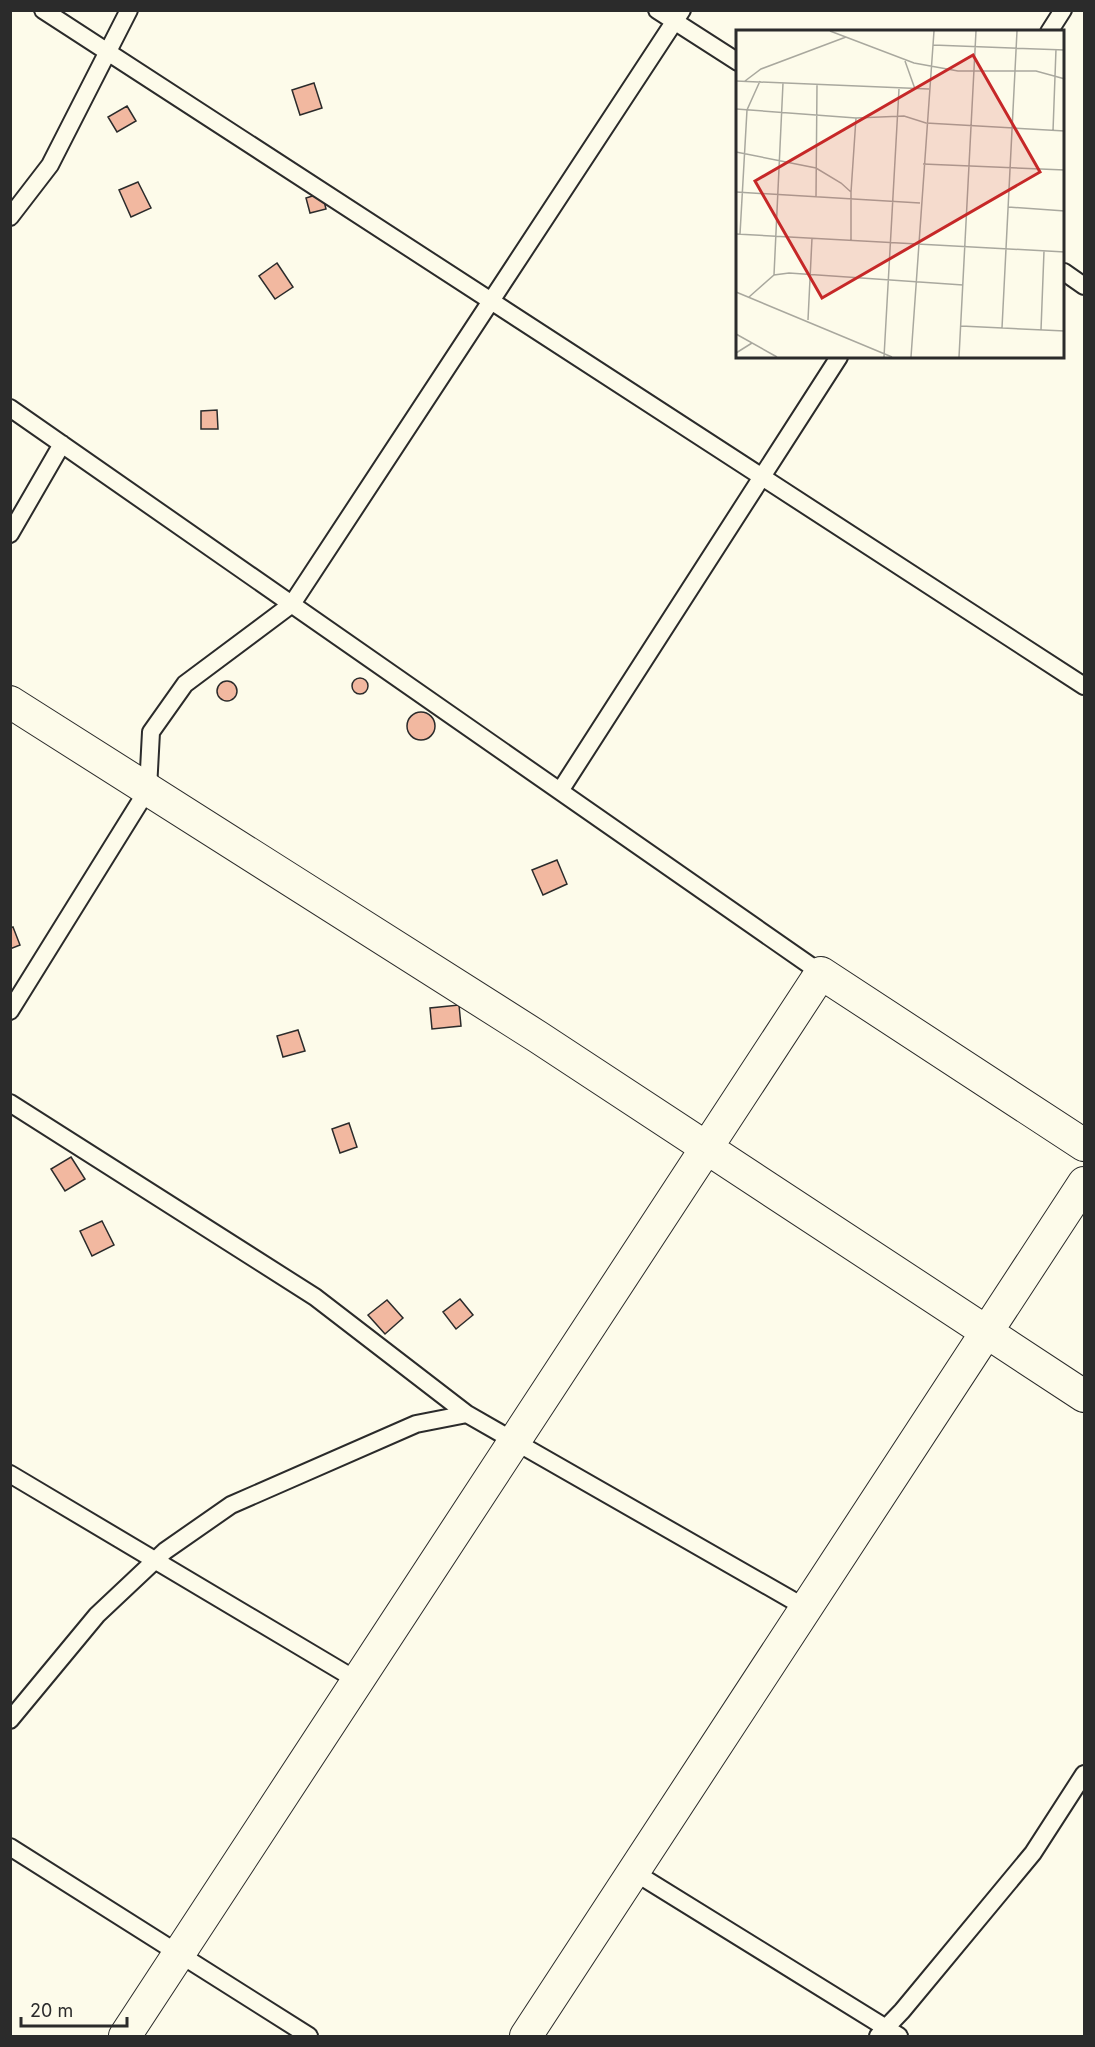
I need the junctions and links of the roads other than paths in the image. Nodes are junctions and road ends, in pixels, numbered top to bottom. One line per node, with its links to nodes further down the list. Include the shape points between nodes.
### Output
1 (43, 10): 7 (lane)
2 (129, 10): 7 (lane)
3 (657, 10): 5 (lane)
4 (1063, 10): 6 (lane)
5 (678, 16): 8 (lane); 12 (lane)
6 (1050, 30)
7 (108, 53): 9 (lane, via 50,165); 12 (lane)
8 (736, 61)
9 (10, 217)
10 (1065, 273): 11 (lane)
11 (1084, 286)
12 (491, 301): 16 (lane); 18 (lane)
13 (839, 358): 16 (lane)
14 (10, 408): 15 (lane)
15 (62, 444): 17 (lane); 18 (lane)
16 (762, 477): 19 (lane); 22 (lane)
17 (10, 534)
18 (292, 604): 21 (lane, via 185,684 151,732); 22 (lane)
19 (1084, 686)
20 (10, 702): 21 (street)
21 (148, 789): 24 (lane); 27 (street)
22 (560, 791): 23 (lane)
23 (821, 973): 26 (street); 27 (street)
24 (10, 1011)
25 (10, 1103): 31 (lane, via 315,1297)
26 (1084, 1145)
27 (706, 1148): 29 (street); 32 (street)
28 (1084, 1183): 29 (street)
29 (987, 1332): 30 (street); 35 (street)
30 (1084, 1396)
31 (467, 1414): 32 (lane); 34 (lane, via 416,1424 231,1505)
32 (514, 1442): 35 (lane); 36 (street)
33 (10, 1474): 34 (lane)
34 (155, 1560): 36 (lane); 37 (lane, via 97,1615)
35 (806, 1608): 40 (street)
36 (357, 1681): 41 (street)
37 (10, 1720)
38 (1084, 1774): 42 (lane, via 1033,1853)
39 (10, 1847): 41 (lane)
40 (634, 1872): 42 (lane); 45 (street)
41 (179, 1953): 43 (street); 44 (lane)
42 (887, 2034)
43 (124, 2037)
44 (309, 2037)
45 (526, 2037)

